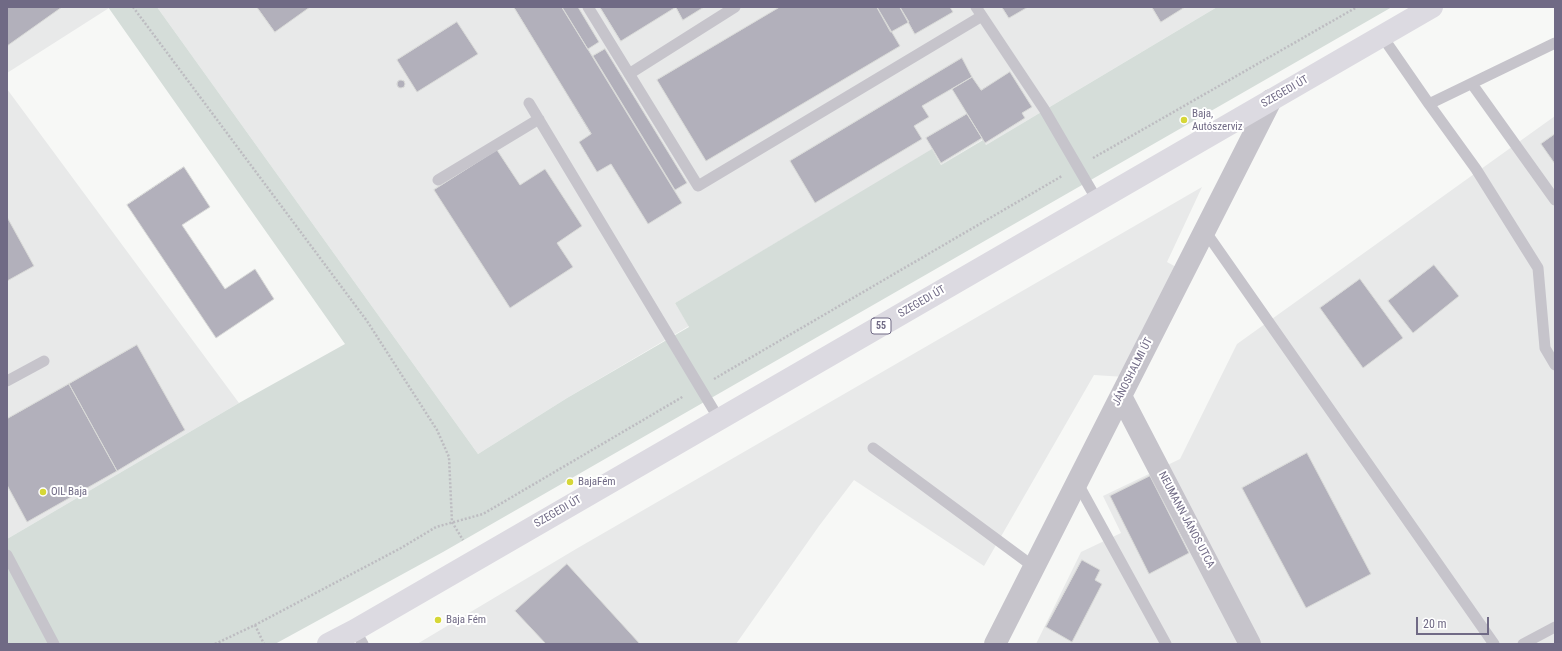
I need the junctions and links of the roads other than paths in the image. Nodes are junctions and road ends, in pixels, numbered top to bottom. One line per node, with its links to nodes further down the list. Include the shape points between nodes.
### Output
1 (588, 7): 7 (lane)
2 (735, 7): 7 (lane)
3 (1429, 8): 5 (main road, SZEGEDI ÚT / 55)
4 (979, 11): 7 (lane, via 698,186); 14 (lane, via 1044,108)
5 (1382, 36): 9 (main road, SZEGEDI ÚT / 55); 11 (lane)
6 (1555, 43): 8 (lane)
7 (629, 74)
8 (1472, 84): 11 (lane); 15 (lane)
9 (1271, 100): 14 (main road, SZEGEDI ÚT / 55); 16 (street, JÁNOSHALMI ÚT)
10 (529, 103): 12 (lane)
11 (1429, 104): 18 (lane, via 1476,169 1538,268 1545,348)
12 (539, 119): 13 (lane); 21 (lane)
13 (438, 180)
14 (1097, 200): 21 (main road, SZEGEDI ÚT / 55)
15 (1555, 200)
16 (1205, 231): 20 (street, JÁNOSHALMI ÚT); 33 (lane)
17 (44, 361): 19 (lane)
18 (1555, 365)
19 (7, 382)
20 (1121, 396): 23 (street, JÁNOSHALMI ÚT); 32 (street, NEUMANN JÁNOS UTCA)
21 (719, 419): 27 (main road, SZEGEDI ÚT / 55, via 475,560)
22 (873, 448): 25 (lane)
23 (1077, 482): 25 (street, JÁNOSHALMI ÚT); 31 (lane)
24 (7, 555): 28 (lane)
25 (1034, 567): 30 (street, JÁNOSHALMI ÚT)
26 (1555, 627): 34 (lane)
27 (359, 637): 29 (main road, SZEGEDI ÚT / 55)
28 (54, 644)
29 (328, 644)
30 (995, 644)
31 (1166, 644)
32 (1250, 644)
33 (1494, 644)
34 (1523, 644)

